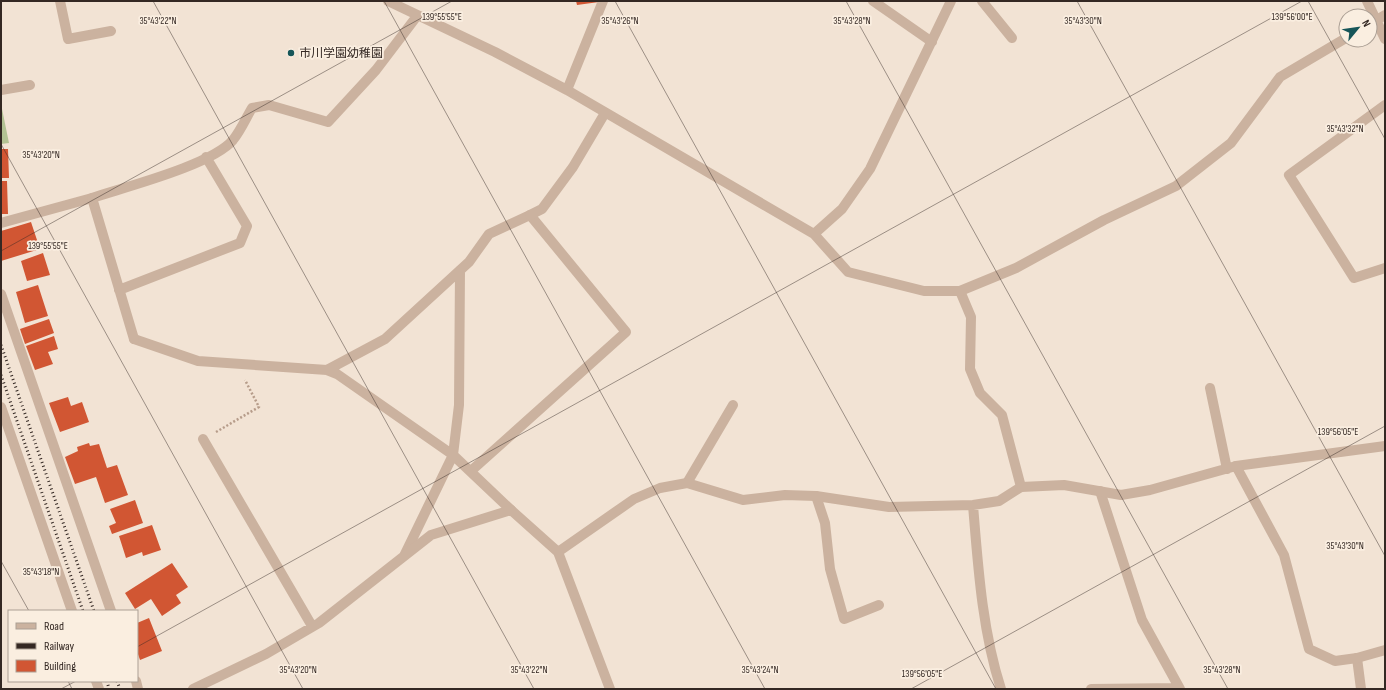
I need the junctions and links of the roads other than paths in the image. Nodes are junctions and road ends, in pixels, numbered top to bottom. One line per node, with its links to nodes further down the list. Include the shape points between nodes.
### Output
1 (60, 1): 9 (street, via 68,39)
2 (388, 1): 7 (street)
3 (603, 1): 16 (street)
4 (873, 1): 12 (street)
5 (951, 1): 12 (street)
6 (982, 1): 10 (street)
7 (417, 16): 16 (street, via 495,52); 19 (street, via 376,70 328,122 269,105 252,108 233,140 221,150)
8 (1378, 22): 11 (street)
9 (111, 31)
10 (1012, 38)
11 (1385, 39)
12 (932, 42): 23 (street, via 870,169 842,209)
13 (1338, 43): 27 (street, via 1280,77 1231,143 1176,186 1104,220 1016,268)
14 (30, 84): 15 (street)
15 (1, 90)
16 (567, 90): 18 (street)
17 (1385, 105): 24 (street, via 1289,175 1354,278)
18 (605, 113): 21 (street, via 573,167 542,209); 23 (street)
19 (206, 157): 20 (street, via 187,166); 26 (street, via 247,226 240,243)
20 (92, 198): 22 (street); 26 (street)
21 (530, 215): 25 (street, via 489,234); 37 (street, via 626,332)
22 (1, 223)
23 (814, 234): 27 (street, via 848,272 924,290)
24 (1385, 268)
25 (460, 270): 29 (street, via 385,339); 35 (street, via 458,405)
26 (119, 290): 29 (street, via 134,339 198,361)
27 (960, 291): 39 (street, via 971,318 970,370 980,393 1002,415)
28 (1, 294): 48 (street)
29 (327, 370): 35 (street, via 337,374)
30 (1210, 388): 36 (street)
31 (733, 405): 38 (street)
32 (1, 407): 47 (street)
33 (203, 439): 49 (street)
34 (1385, 446): 36 (street)
35 (453, 454): 37 (street); 45 (street)
36 (1231, 467): 40 (street, via 1150,490 1121,495); 51 (street, via 1284,555 1309,649 1335,661)
37 (472, 470): 43 (street)
38 (687, 483): 41 (street, via 743,500 785,495); 44 (street, via 660,488 634,499)
39 (1021, 487): 40 (street, via 1064,485); 42 (street, via 999,501)
40 (1100, 491): 56 (street, via 1142,620)
41 (816, 496): 42 (street, via 890,507); 46 (street, via 825,523 830,568 844,619)
42 (973, 505): 54 (street, via 979,583)
43 (511, 510): 44 (street); 45 (street, via 431,535)
44 (558, 552): 53 (street)
45 (405, 554): 49 (street)
46 (878, 605)
47 (72, 610)
48 (111, 610)
49 (312, 626): 52 (street, via 266,654)
50 (1385, 650): 51 (street)
51 (1357, 658): 57 (street)
52 (193, 689)
53 (610, 689)
54 (1001, 689)
55 (1091, 689): 56 (street)
56 (1179, 689)
57 (1361, 689)

